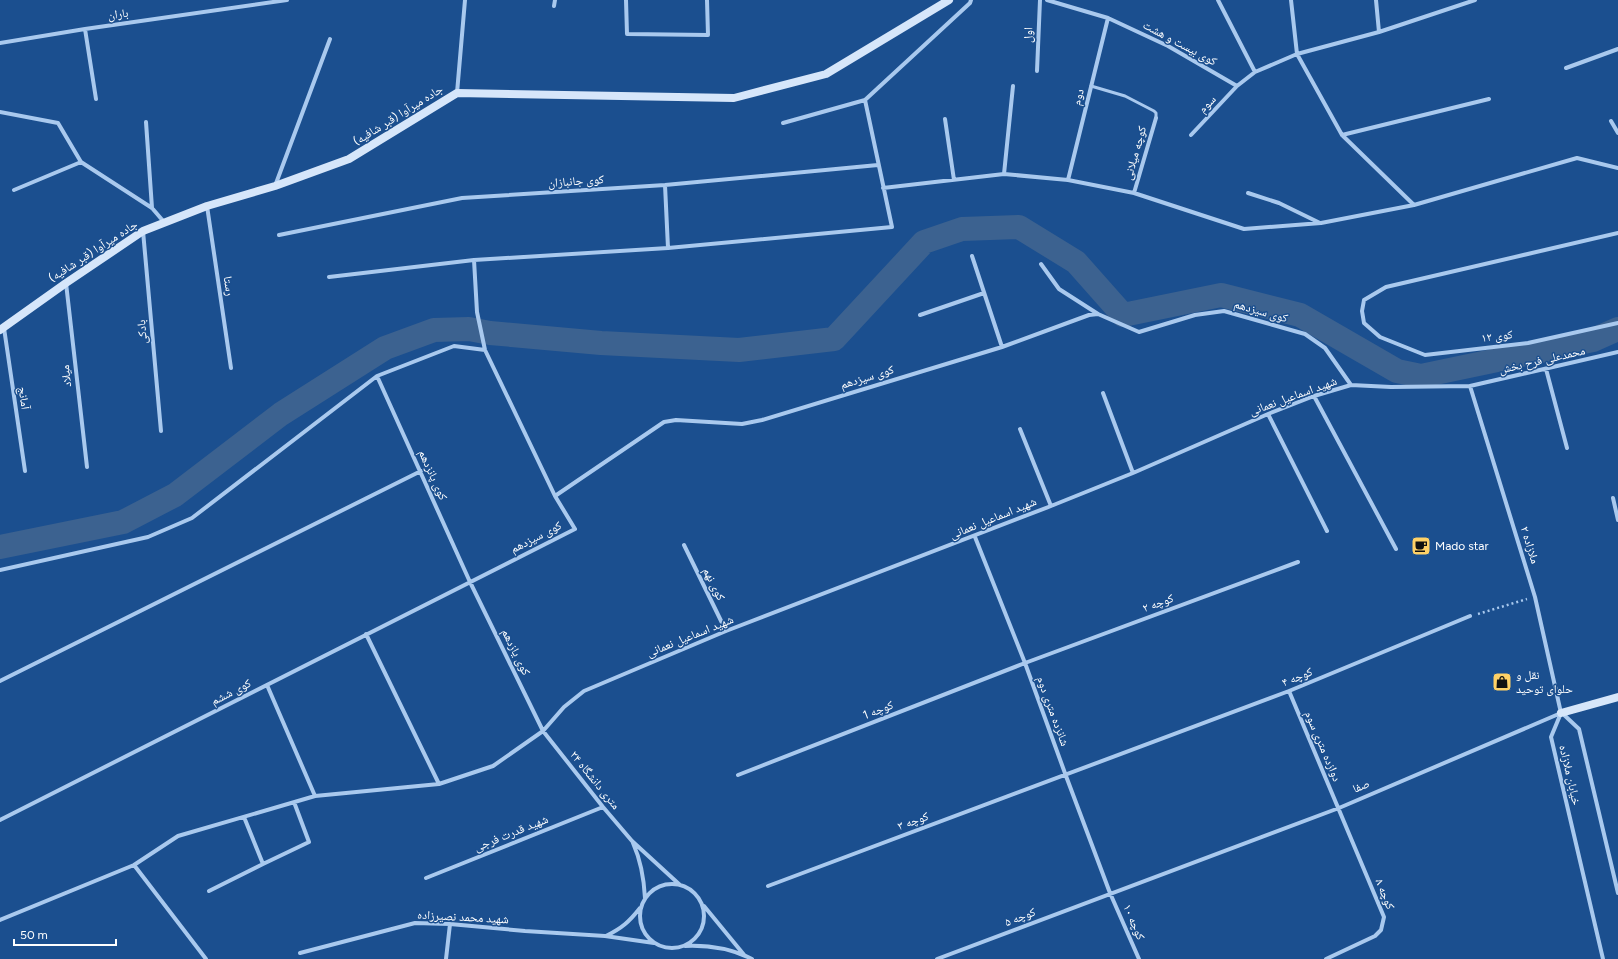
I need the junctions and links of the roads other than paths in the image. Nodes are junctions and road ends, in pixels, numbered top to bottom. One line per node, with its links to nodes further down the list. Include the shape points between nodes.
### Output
1 (287, 0): 17 (street, باران)
2 (465, 0): 29 (street)
3 (555, 0): 15 (street)
4 (626, 0): 5 (street, via 627,34 708,35)
5 (706, 0)
6 (949, 0): 29 (street, جاده میرآوا (قبر شافیه), via 826,74 734,98)
7 (971, 0): 32 (street)
8 (1040, 0): 24 (street, اول)
9 (1047, 0): 16 (street, کوی بیست و هشت)
10 (1218, 0): 25 (street)
11 (1291, 0): 22 (street)
12 (1376, 0): 18 (street)
13 (1475, 0): 14 (street)
14 (1469, 1): 18 (street)
15 (554, 6)
16 (1108, 18): 27 (street, دوم); 28 (street, کوی بیست و هشت, via 1168,46)
17 (86, 29): 20 (street, باران); 31 (street)
18 (1379, 32): 22 (street)
19 (330, 39): 49 (street)
20 (0, 43)
21 (1618, 49): 23 (street)
22 (1297, 54): 25 (street); 41 (street)
23 (1566, 68)
24 (1037, 71)
25 (1255, 72): 28 (street)
26 (1013, 86): 45 (street)
27 (1091, 86): 34 (lane, via 1125,96 1154,111); 47 (street, دوم)
28 (1237, 86): 40 (street, سوم)
29 (457, 93): 49 (street, جاده میرآوا (قبر شافیه), via 349,159)
30 (1489, 98): 41 (street)
31 (96, 99)
32 (865, 100): 38 (street); 43 (street)
33 (0, 112): 42 (street, via 58,122)
34 (1156, 118): 52 (street, کوچه میلانی)
35 (945, 119): 46 (street)
36 (146, 122): 56 (street)
37 (1611, 122): 39 (street)
38 (783, 123)
39 (1618, 133)
40 (1191, 135)
41 (1342, 135): 54 (street)
42 (81, 162): 51 (street); 56 (street)
43 (878, 165): 48 (street, کوی جانبازان); 50 (street)
44 (1618, 168): 54 (street, via 1577,158)
45 (1004, 174): 46 (street); 47 (street)
46 (954, 180): 50 (street)
47 (1068, 180): 52 (street)
48 (665, 185): 61 (street, کوی جانبازان, via 462,198); 62 (street)
49 (275, 186): 55 (street, جاده میرآوا (قبر شافیه))
50 (883, 188): 62 (street, via 892,227)
51 (14, 190)
52 (1134, 193): 57 (street, via 1244,229)
53 (1248, 193): 57 (street, via 1279,203)
54 (1414, 205): 57 (street)
55 (207, 206): 58 (street, جاده میرآوا (قبر شافیه)); 76 (street, رستا)
56 (152, 208): 58 (street)
57 (1321, 223)
58 (165, 224): 59 (street, جاده میرآوا (قبر شافیه))
59 (143, 232): 67 (street, جاده میرآوا (قبر شافیه)); 85 (street, بادکی)
60 (1618, 233): 71 (street, کوی ۱۲, via 1386,287 1364,300 1362,311 1364,322 1380,337 1425,355 1528,343)
61 (279, 235)
62 (668, 248): 64 (street)
63 (972, 256): 68 (street)
64 (474, 260): 66 (street); 74 (street, via 477,312)
65 (1041, 264): 69 (street, via 1060,289)
66 (329, 277)
67 (66, 283): 72 (street, جاده میرآوا (قبر شافیه)); 87 (street, میلاد)
68 (984, 293): 70 (street); 73 (street)
69 (1098, 314): 73 (street, کوی سیزدهم, via 1079,318); 79 (street, کوی سیزدهم, via 1139,332 1196,315 1224,311 1305,334 1325,348)
70 (920, 315)
71 (1618, 323)
72 (2, 329): 88 (street, آمانج)
73 (1002, 347): 91 (street, کوی سیزدهم, via 762,420 742,424 676,420 664,422)
74 (485, 350): 78 (street, via 454,346); 91 (street)
75 (1618, 352): 77 (street, محمدعلی فرح بخش)
76 (231, 368)
77 (1546, 369): 80 (street, محمدعلی فرح بخش); 86 (street)
78 (377, 376): 89 (street, کوی پانزدهم); 100 (street, via 192,518 148,538)
79 (1351, 385): 80 (street, شهید اسماعیل نعمانی); 82 (street, شهید اسماعیل نعمانی)
80 (1470, 386): 110 (street, ملازاده ۲, via 1535,597)
81 (1103, 393): 90 (street)
82 (1314, 396): 83 (street, شهید اسماعیل نعمانی); 98 (street)
83 (1268, 414): 90 (street, شهید اسماعیل نعمانی); 95 (street)
84 (1020, 429): 93 (street)
85 (161, 432)
86 (1567, 448)
87 (87, 467)
88 (25, 471)
89 (421, 471): 101 (street, کوی پانزدهم); 106 (street)
90 (1133, 473): 93 (street, شهید اسماعیل نعمانی)
91 (555, 496): 101 (street, کوی سیزدهم, via 575,529)
92 (1613, 498): 94 (street)
93 (1050, 506): 96 (street, شهید اسماعیل نعمانی)
94 (1618, 520)
95 (1327, 531)
96 (974, 537): 103 (street, شهید اسماعیل نعمانی); 105 (street, شانزده متری دوم)
97 (684, 545): 103 (street, کوی نهم)
98 (1396, 549)
99 (1298, 562): 105 (street, کوچه ۲)
100 (0, 570)
101 (470, 582): 104 (street, کوی ششم); 111 (street, کوی یازدهم)
102 (1470, 616): 108 (street, کوچه ۴)
103 (726, 631): 111 (street, شهید اسماعیل نعمانی, via 584,691 564,707)
104 (366, 634): 107 (street, کوی ششم); 114 (street)
105 (1025, 663): 112 (street, کوچه 1); 113 (street, شانزده متری دوم)
106 (0, 681)
107 (267, 685): 115 (street); 120 (street, کوی ششم)
108 (1289, 691): 113 (street, کوچه ۴); 118 (street, دوازده متری سوم)
109 (1618, 697): 110 (street, صفا)
110 (1561, 713): 118 (street, صفا); 129 (street, خیابان ملازاده, via 1579,729); 146 (street, خیابان ملازاده, via 1551,737)
111 (543, 731): 114 (street, شهید اسماعیل نعمانی, via 493,766); 117 (street, ۲۴ متری دانشگاه)
112 (738, 775)
113 (1066, 776): 126 (street, کوچه ۳); 128 (street, شانزده متری دوم)
114 (439, 784): 115 (street, شهید اسماعیل نعمانی)
115 (315, 796): 116 (street, شهید اسماعیل نعمانی)
116 (294, 802): 119 (street, شهید اسماعیل نعمانی); 122 (street, via 309,842)
117 (603, 807): 121 (street, ۲۴ متری دانشگاه); 124 (street, شهید قدرت فرجی)
118 (1339, 808): 128 (street, صفا); 145 (street, کوچه ۸, via 1384,918 1381,930 1375,936)
119 (244, 817): 122 (street); 123 (street, شهید اسماعیل نعمانی, via 178,836)
120 (0, 820)
121 (632, 841): 125 (street, ۲۴ متری دانشگاه); 130 (street, ۲۴ متری دانشگاه, via 641,864)
122 (263, 864): 127 (street)
123 (134, 865): 133 (street, شهید اسماعیل نعمانی); 140 (street)
124 (426, 878)
125 (680, 885): 130 (street, via 660,886); 131 (street, via 693,892)
126 (768, 886)
127 (209, 891)
128 (1110, 893): 143 (street, کوچه ۵); 144 (street, کوچه ۱۰)
129 (1618, 893)
130 (645, 898): 132 (street)
131 (702, 903): 137 (street, via 704,918 700,932); 139 (street)
132 (641, 907): 135 (street, via 629,922); 136 (street, via 641,927)
133 (0, 920)
134 (450, 924): 135 (street, شهید محمد نصیرزاده); 138 (street, شهید محمد نصیرزاده, via 415,923); 141 (street)
135 (605, 936): 136 (street, شهید محمد نصیرزاده)
136 (654, 943): 137 (street, via 663,947)
137 (685, 946): 139 (street, via 707,946)
138 (300, 953)
139 (746, 956): 142 (street)
140 (206, 959)
141 (446, 959)
142 (752, 959)
143 (937, 959)
144 (1139, 959)
145 (1326, 959)
146 (1603, 959)

